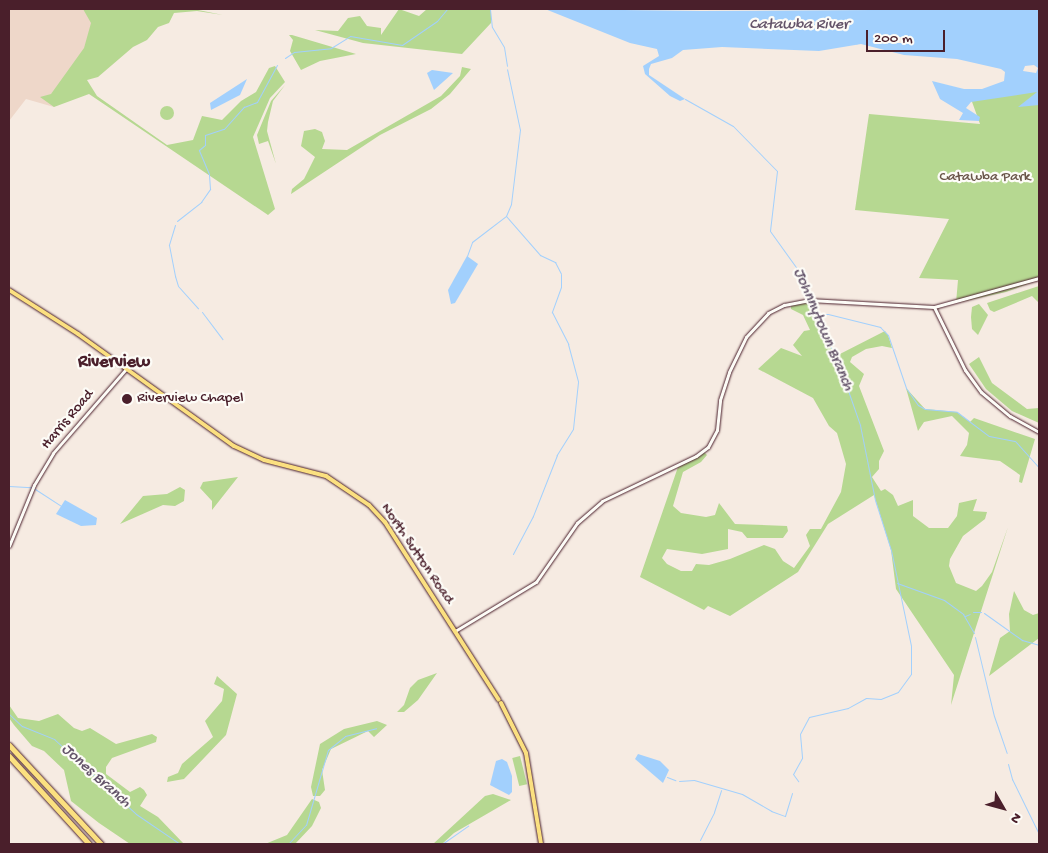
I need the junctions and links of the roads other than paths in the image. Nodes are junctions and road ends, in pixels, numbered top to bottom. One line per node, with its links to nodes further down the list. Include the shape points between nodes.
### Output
1 (1039, 278): 3 (street)
2 (9, 290): 4 (main road, North Sutton Road)
3 (934, 308): 5 (street, via 981,392 1010,416); 7 (street, via 806,300 768,313 746,337 723,388 718,430 708,447 696,456 602,501 577,523 536,582)
4 (126, 368): 6 (street, Harris Road, via 53,453 31,492); 7 (main road, North Sutton Road, via 251,455 326,476 350,489 385,522)
5 (1039, 432)
6 (9, 546)
7 (455, 631): 12 (main road, North Sutton Road, via 500,701 526,753)
8 (9, 745): 11 (highway)
9 (9, 756): 10 (highway)
10 (89, 844)
11 (101, 844)
12 (541, 844)

